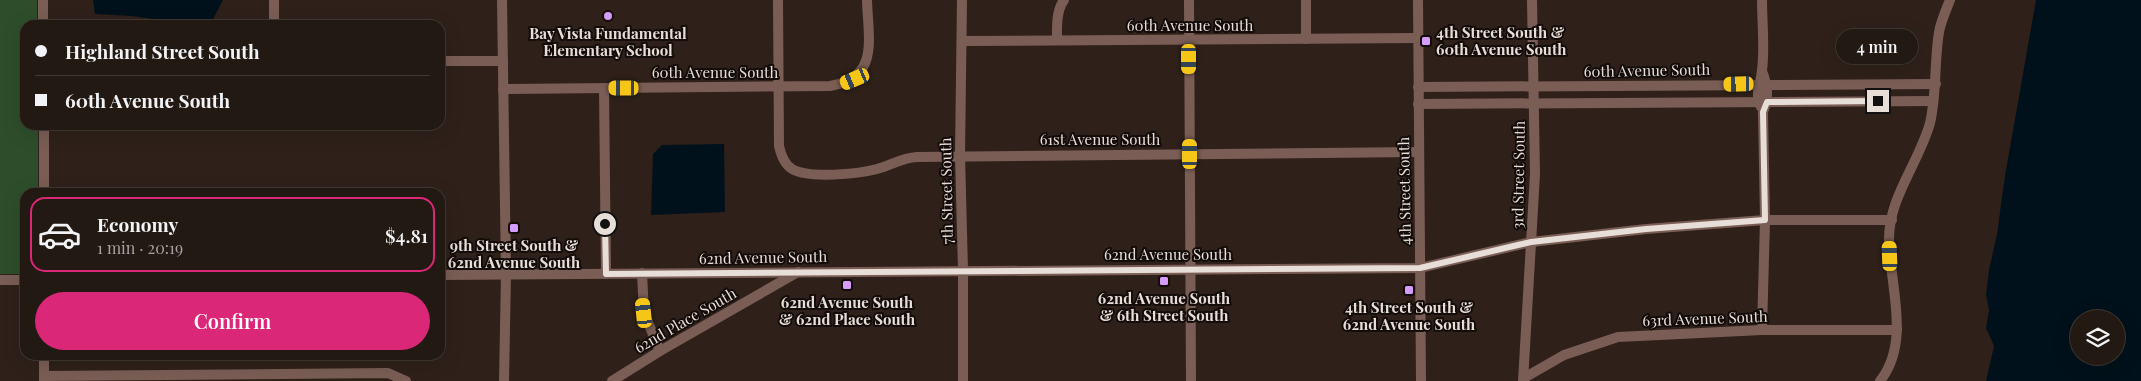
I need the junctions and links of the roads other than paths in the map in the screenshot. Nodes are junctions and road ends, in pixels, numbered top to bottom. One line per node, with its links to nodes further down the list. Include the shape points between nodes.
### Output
1 (43, 0): 14 (street)
2 (274, 0): 15 (street)
3 (502, 0): 22 (street)
4 (778, 0): 25 (street, 61st Avenue South)
5 (868, 0): 25 (street, 60th Avenue South, via 868,52 855,79 843,84)
6 (962, 0): 20 (street, 7th Street South)
7 (1064, 0): 18 (street, via 1059,11)
8 (1189, 0): 19 (street)
9 (1306, 0): 17 (street)
10 (1418, 0): 16 (street, 4th Street South)
11 (1532, 0): 27 (street, 3rd Street South)
12 (1762, 0): 23 (street)
13 (1950, 0): 24 (street, via 1939,32)
14 (43, 20)
15 (274, 20)
16 (1418, 38): 17 (street, 60th Avenue South); 26 (street, 4th Street South)
17 (1306, 39): 19 (street, 60th Avenue South)
18 (1057, 40): 19 (street, 60th Avenue South); 20 (street, 60th Avenue South)
19 (1189, 40): 36 (street)
20 (962, 41): 37 (street, 7th Street South)
21 (445, 61): 22 (street)
22 (503, 61): 29 (street)
23 (1762, 84): 24 (street, 60th Avenue South); 27 (street, 60th Avenue South); 33 (street)
24 (1936, 84): 30 (street)
25 (779, 87): 28 (street, 60th Avenue South); 37 (street, 61st Avenue South, via 779,146 782,158 791,169 844,174 878,169 901,158)
26 (1418, 87): 27 (street, 60th Avenue South); 32 (street, 4th Street South)
27 (1534, 87): 31 (street, 3rd Street South)
28 (604, 88): 29 (street, 60th Avenue South); 48 (street)
29 (503, 89): 47 (street)
30 (1933, 101): 33 (street); 40 (street, via 1922,146 1900,192)
31 (1534, 103): 32 (street); 33 (street); 41 (street, 3rd Street South, via 1535,174)
32 (1418, 104): 35 (street, 4th Street South)
33 (1763, 105): 39 (street)
34 (44, 130): 38 (street)
35 (1418, 152): 36 (street, 61st Avenue South); 43 (street, 4th Street South)
36 (1190, 154): 37 (street, 61st Avenue South); 42 (street)
37 (960, 156): 44 (street, 7th Street South)
38 (44, 188)
39 (1765, 220): 40 (street, 62nd Avenue South); 41 (street, 62nd Avenue South); 52 (street)
40 (1892, 220): 53 (street, via 1889,238)
41 (1531, 242): 43 (street, 62nd Avenue South); 58 (street, 3rd Street South)
42 (1190, 268): 43 (street, 62nd Avenue South); 44 (street, 62nd Avenue South); 63 (street)
43 (1420, 268): 64 (street, 4th Street South)
44 (963, 270): 45 (street, 62nd Avenue South); 62 (street, 7th Street South)
45 (799, 272): 46 (street, 62nd Avenue South); 54 (street, 62nd Place South)
46 (642, 273): 48 (street, 62nd Avenue South); 54 (street, via 644,313)
47 (506, 274): 48 (street, 62nd Avenue South); 49 (street, 62nd Avenue South); 60 (street)
48 (606, 274)
49 (445, 275)
50 (0, 280): 51 (street)
51 (20, 280)
52 (1762, 330): 53 (street, 63rd Avenue South); 58 (street, 63rd Avenue South, via 1618,337 1564,356)
53 (1897, 330): 65 (street, via 1895,350 1888,371)
54 (660, 351): 61 (street, 62nd Place South)
55 (44, 360): 56 (street)
56 (44, 378): 57 (street)
57 (133, 378): 59 (street, via 382,373)
58 (1523, 380)
59 (406, 381)
60 (504, 381)
61 (612, 381)
62 (963, 381)
63 (1191, 381)
64 (1421, 381)
65 (1880, 381)

